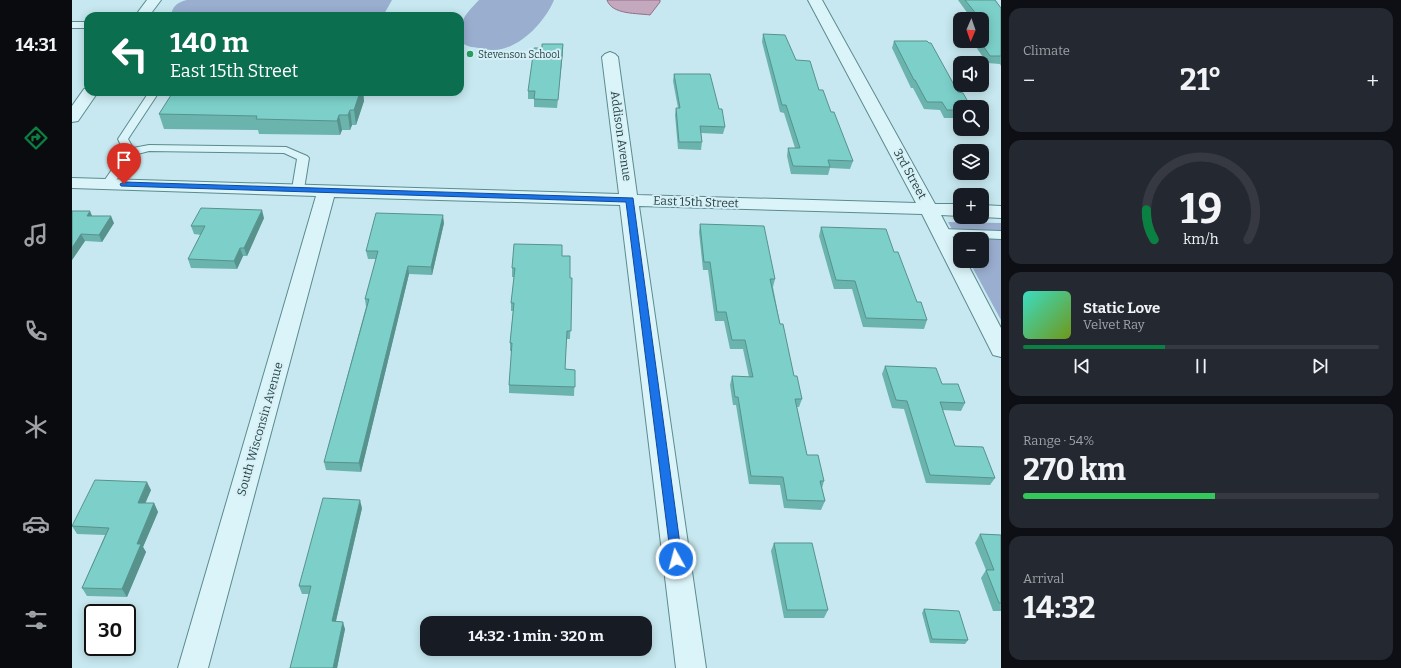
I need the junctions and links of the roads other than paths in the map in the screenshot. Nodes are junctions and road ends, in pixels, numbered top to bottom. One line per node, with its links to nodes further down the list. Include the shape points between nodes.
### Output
1 (154, 0): 3 (street)
2 (815, 0): 16 (street, 3rd Street)
3 (145, 12)
4 (72, 25): 5 (lane)
5 (84, 25)
6 (610, 57): 15 (street, Addison Avenue)
7 (151, 96): 10 (lane, via 123,139)
8 (82, 98): 9 (street)
9 (72, 117)
10 (130, 152): 12 (lane); 13 (lane, via 149,148 286,150 303,158)
11 (72, 183): 12 (street, East 15th Street)
12 (108, 184): 13 (street, East 15th Street)
13 (298, 189): 14 (street, East 15th Street)
14 (327, 190): 15 (street, East 15th Street); 23 (street, South Wisconsin Avenue)
15 (630, 200): 16 (street, East 15th Street); 24 (street, Addison Avenue)
16 (929, 210): 17 (street, East 15th Street); 20 (street, 3rd Street)
17 (953, 210)
18 (989, 211): 19 (street)
19 (1001, 212)
20 (941, 233): 21 (lane); 22 (street, 3rd Street)
21 (1001, 235)
22 (1001, 349)
23 (194, 668)
24 (691, 668)

